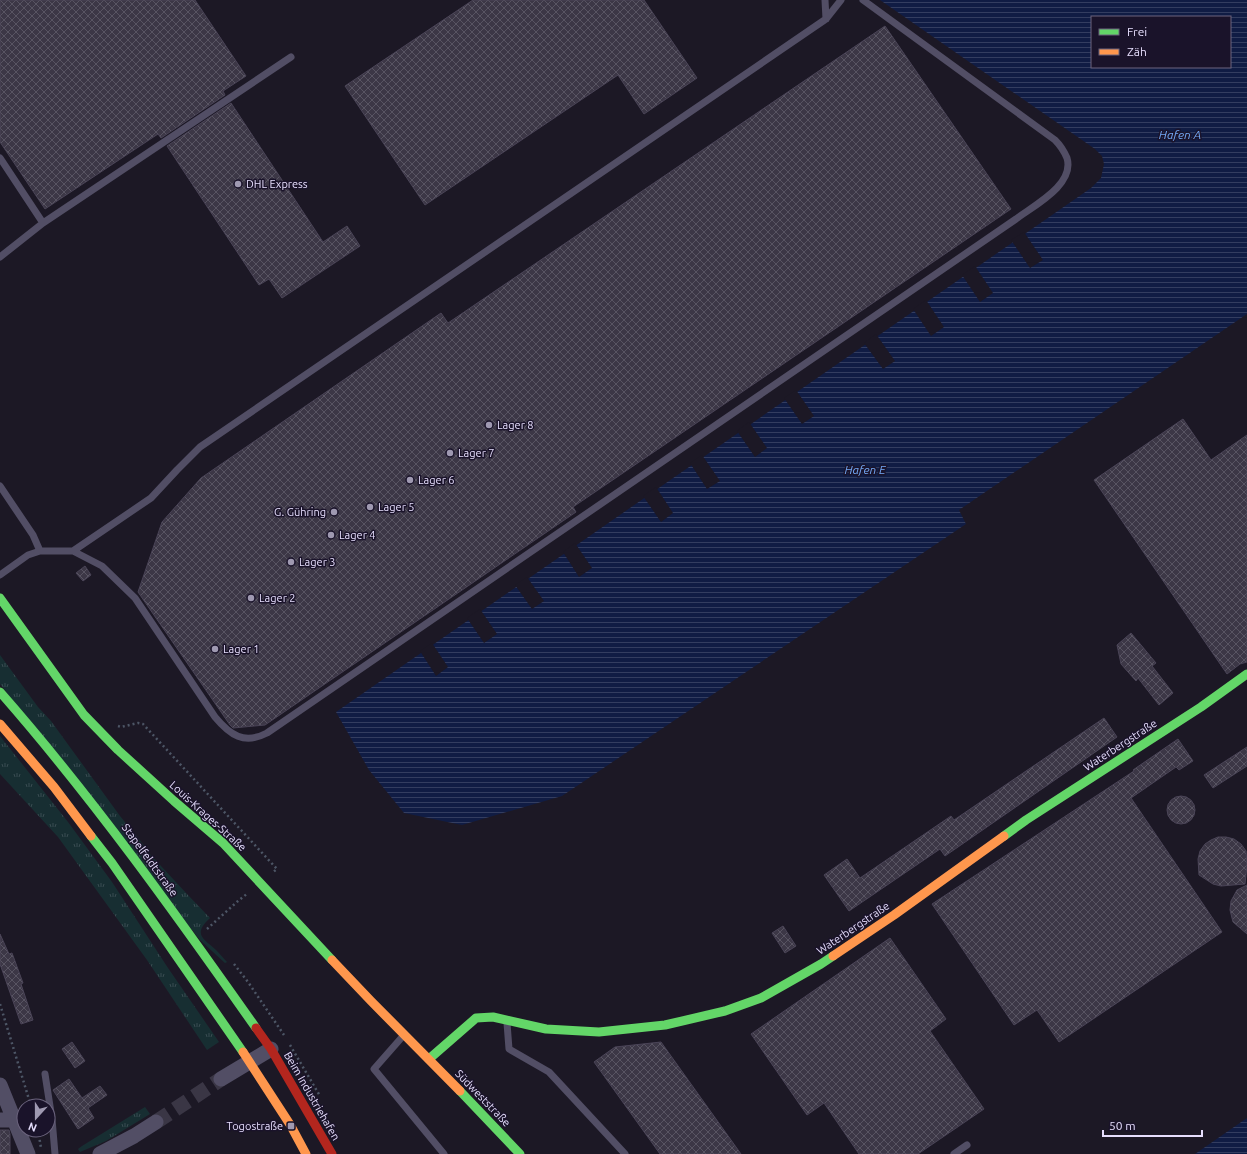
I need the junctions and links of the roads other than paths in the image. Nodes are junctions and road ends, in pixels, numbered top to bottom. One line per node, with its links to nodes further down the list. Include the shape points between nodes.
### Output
1 (825, 0): 4 (lane)
2 (840, 0): 4 (lane)
3 (863, 0): 11 (lane, via 1055,140 1067,159 1067,171 1063,181 1047,197 1016,219 258,737 234,735 225,729 135,598 102,566)
4 (826, 19): 11 (lane, via 200,447 151,498)
5 (290, 57): 7 (lane)
6 (0, 158): 7 (lane)
7 (43, 223): 8 (lane)
8 (0, 257)
9 (0, 486): 10 (lane, via 33,535)
10 (40, 551): 11 (lane); 12 (lane, via 28,555)
11 (73, 551)
12 (0, 575)
13 (0, 598): 18 (street, Louis-Krages-Straße, via 84,715 118,750 223,843)
14 (1247, 674): 17 (street, Waterbergstraße, via 1201,707 1026,820 821,964 761,998 725,1011 665,1026 599,1032 546,1029)
15 (0, 692): 19 (street, Stapelfeldtstraße, via 105,820 183,924)
16 (0, 724): 21 (street, via 54,786 112,863)
17 (507, 1020): 20 (street, Waterbergstraße, via 493,1017 476,1018); 35 (lane, via 509,1049 549,1072)
18 (405, 1035): 20 (street, Louis-Krages-Straße); 33 (lane, via 374,1069)
19 (271, 1049): 21 (street); 32 (street, Beim Industriehafen)
20 (429, 1059): 34 (street, Südweststraße)
21 (250, 1062): 23 (street); 31 (street)
22 (45, 1074): 29 (lane)
23 (221, 1079)
24 (0, 1085): 25 (street)
25 (7, 1120): 28 (street)
26 (156, 1122): 30 (street)
27 (967, 1145): 36 (lane)
28 (28, 1154)
29 (54, 1154)
30 (100, 1154)
31 (306, 1154)
32 (332, 1154)
33 (444, 1154)
34 (520, 1154)
35 (625, 1154)
36 (954, 1154)

